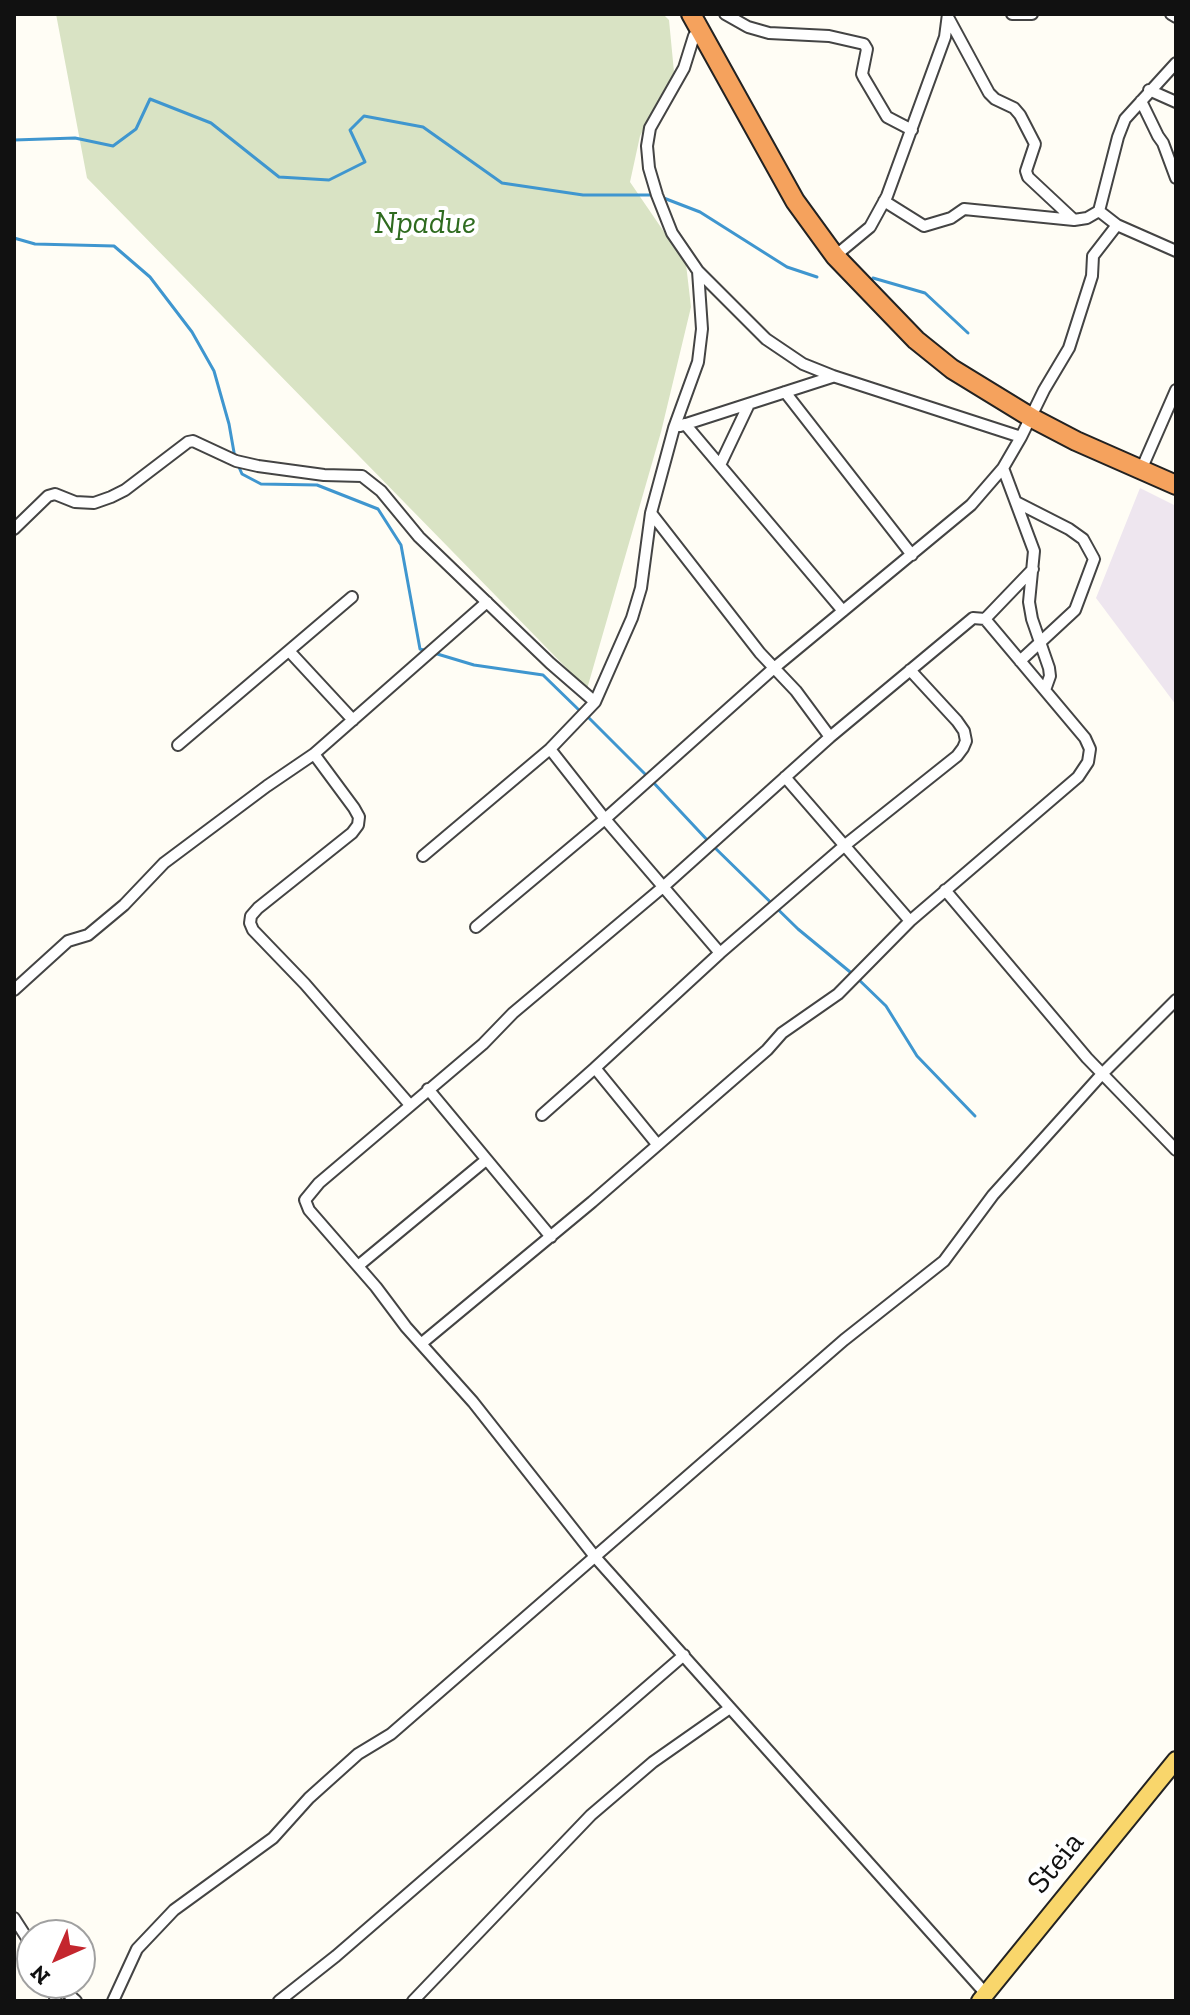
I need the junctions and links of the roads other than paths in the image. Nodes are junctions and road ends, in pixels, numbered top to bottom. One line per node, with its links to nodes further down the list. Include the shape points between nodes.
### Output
1 (725, 14): 10 (street, via 769,33 864,44 864,78 887,117)
2 (1012, 14): 3 (street)
3 (1032, 14)
4 (948, 16): 10 (street); 14 (street, via 989,93 1020,115 1035,147 1028,177)
5 (696, 22): 17 (highway, via 779,174); 18 (street, via 684,68 650,128 647,146 649,168 672,233)
6 (1176, 63): 7 (street)
7 (1149, 90): 8 (street); 9 (street)
8 (1141, 101): 11 (street); 13 (street, via 1121,128)
9 (1176, 102)
10 (912, 130): 12 (street)
11 (1175, 173)
12 (884, 201): 14 (street, via 924,226 964,209); 17 (street, via 870,227)
13 (1099, 211): 14 (street); 15 (street)
14 (1074, 220)
15 (1117, 225): 16 (street); 23 (street, via 1093,256 1092,276 1069,348)
16 (1176, 251)
17 (835, 256): 23 (highway, via 916,340)
18 (698, 271): 19 (street, via 766,339); 24 (street, via 702,346)
19 (833, 376): 21 (street); 25 (street)
20 (1176, 390): 28 (street)
21 (785, 392): 22 (street); 33 (street)
22 (749, 404): 24 (street); 26 (street)
23 (1032, 418): 25 (street); 28 (highway)
24 (680, 426): 26 (street); 31 (street)
25 (1021, 437): 27 (street)
26 (720, 465): 37 (street)
27 (1003, 468): 30 (street); 33 (street, via 971,505)
28 (1141, 470): 29 (highway)
29 (1176, 485)
30 (1016, 502): 34 (street, via 1034,551); 39 (street, via 1083,539 1094,559 1075,610)
31 (651, 513): 42 (street); 45 (street, via 641,588)
32 (14, 529): 36 (street, via 48,496 94,503 111,497 193,441 258,466 362,476)
33 (912, 555): 37 (street)
34 (1033, 569): 38 (street); 39 (street, via 1029,602)
35 (352, 597): 40 (street)
36 (487, 602): 45 (street); 46 (street)
37 (843, 611): 42 (street)
38 (985, 619): 41 (street); 43 (street, via 973,618)
39 (1040, 642): 41 (street); 44 (street, via 1050,676)
40 (290, 652): 46 (street); 48 (street)
41 (1020, 661): 44 (street)
42 (774, 668): 47 (street); 52 (street)
43 (910, 670): 47 (street); 53 (street, via 957,721 966,741 957,756)
44 (1045, 690): 56 (street, via 1085,738 1088,762 1068,786)
45 (595, 702): 49 (street)
46 (353, 720): 50 (street)
47 (830, 737): 51 (street)
48 (178, 745)
49 (550, 749): 52 (street); 54 (street)
50 (314, 754): 60 (street, via 164,863 124,905 88,935 68,941); 65 (street, via 354,808 358,825 258,908 250,923)
51 (785, 777): 53 (street); 55 (street)
52 (605, 819): 55 (street); 58 (street)
53 (844, 846): 57 (street); 59 (street)
54 (423, 856)
55 (663, 887): 59 (street); 64 (street)
56 (945, 890): 57 (street); 63 (street)
57 (910, 921): 67 (street, via 838,994 782,1033)
58 (476, 927)
59 (720, 953): 62 (street)
60 (14, 990)
61 (1176, 1000): 63 (street)
62 (595, 1068): 66 (street); 67 (street)
63 (1102, 1074): 68 (street); 73 (street, via 993,1195 944,1261 837,1346)
64 (428, 1089): 65 (street); 69 (street)
65 (410, 1105): 71 (street, via 305,1200)
66 (542, 1115)
67 (657, 1144): 70 (street)
68 (1176, 1150)
69 (486, 1160): 70 (street); 71 (street)
70 (551, 1237): 72 (street)
71 (358, 1266): 72 (street)
72 (422, 1343): 73 (street)
73 (596, 1558): 74 (street); 78 (street, via 391,1734 358,1754 273,1838 174,1910 137,1949)
74 (684, 1655): 75 (street); 79 (street)
75 (730, 1708): 77 (street); 80 (street, via 653,1762 591,1815)
76 (1176, 1760): 77 (main road, Steia)
77 (983, 1998)
78 (113, 2001)
79 (279, 2001)
80 (413, 2001)

